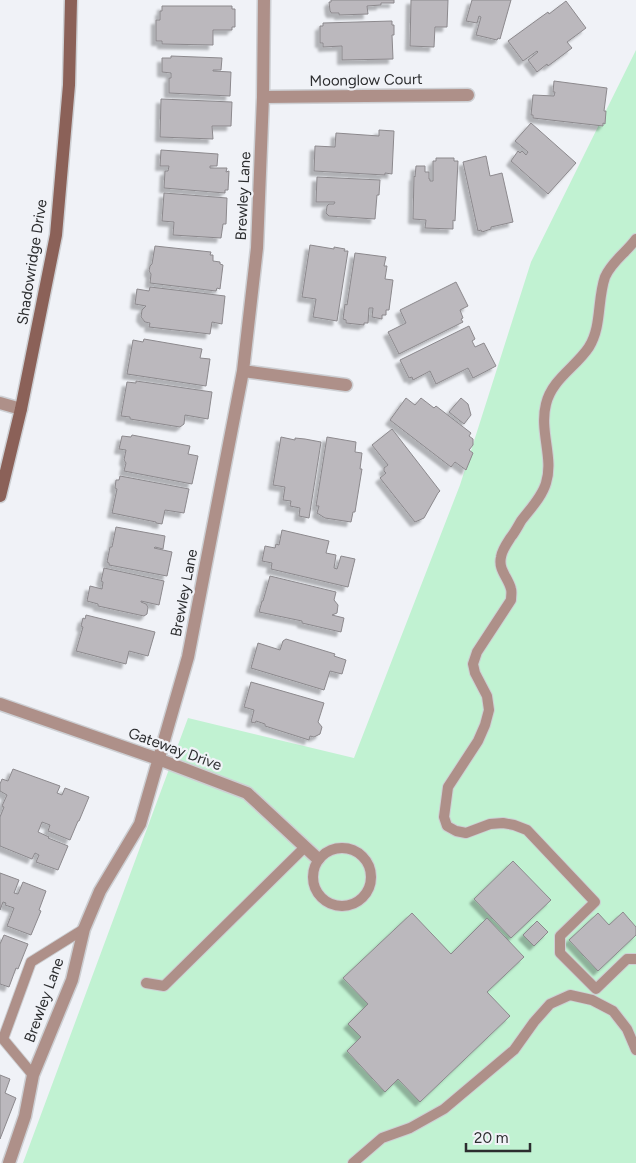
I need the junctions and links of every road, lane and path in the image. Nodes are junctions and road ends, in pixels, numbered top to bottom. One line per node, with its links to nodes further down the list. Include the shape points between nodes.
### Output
1 (71, 0): 9 (main road, Shadowridge Drive, via 70,85 56,235)
2 (264, 0): 4 (street, Brewley Lane)
3 (468, 95): 4 (street, Moonglow Court)
4 (264, 97): 6 (street, Brewley Lane, via 257,248)
5 (636, 239): 16 (lane, via 616,259 605,277 596,331 589,348 554,385 546,402 546,482 501,556 500,565 512,590 512,600 477,652 473,664 487,696 489,710 478,740 448,787 444,817 448,826 466,833 503,822 526,830 595,902 560,936 560,952 596,989 627,959)
6 (243, 371): 7 (street); 12 (street, Brewley Lane, via 188,657)
7 (346, 385)
8 (0, 403): 9 (street)
9 (21, 409): 10 (main road, Shadowridge Drive)
10 (0, 496)
11 (0, 704): 12 (street, Gateway Drive)
12 (158, 759): 13 (street, Gateway Drive, via 247,793); 15 (street, Brewley Lane, via 140,824 100,891)
13 (305, 847): 14 (street, Gateway Drive); 17 (lane, via 164,986)
14 (318, 859): 14 (lane, via 313,882 322,899 339,907 349,906 365,896 372,877 363,856 350,848 336,848)
15 (84, 929): 19 (street, Brewley Lane, via 72,980); 19 (lane, via 32,962 3,1039)
16 (636, 959)
17 (146, 983)
18 (636, 1050): 21 (lane, via 627,1029 613,1011 592,1000 570,995 550,1004 514,1050 444,1109 410,1128 382,1138)
19 (33, 1075): 20 (street, Brewley Lane, via 25,1116)
20 (9, 1163)
21 (353, 1163)

